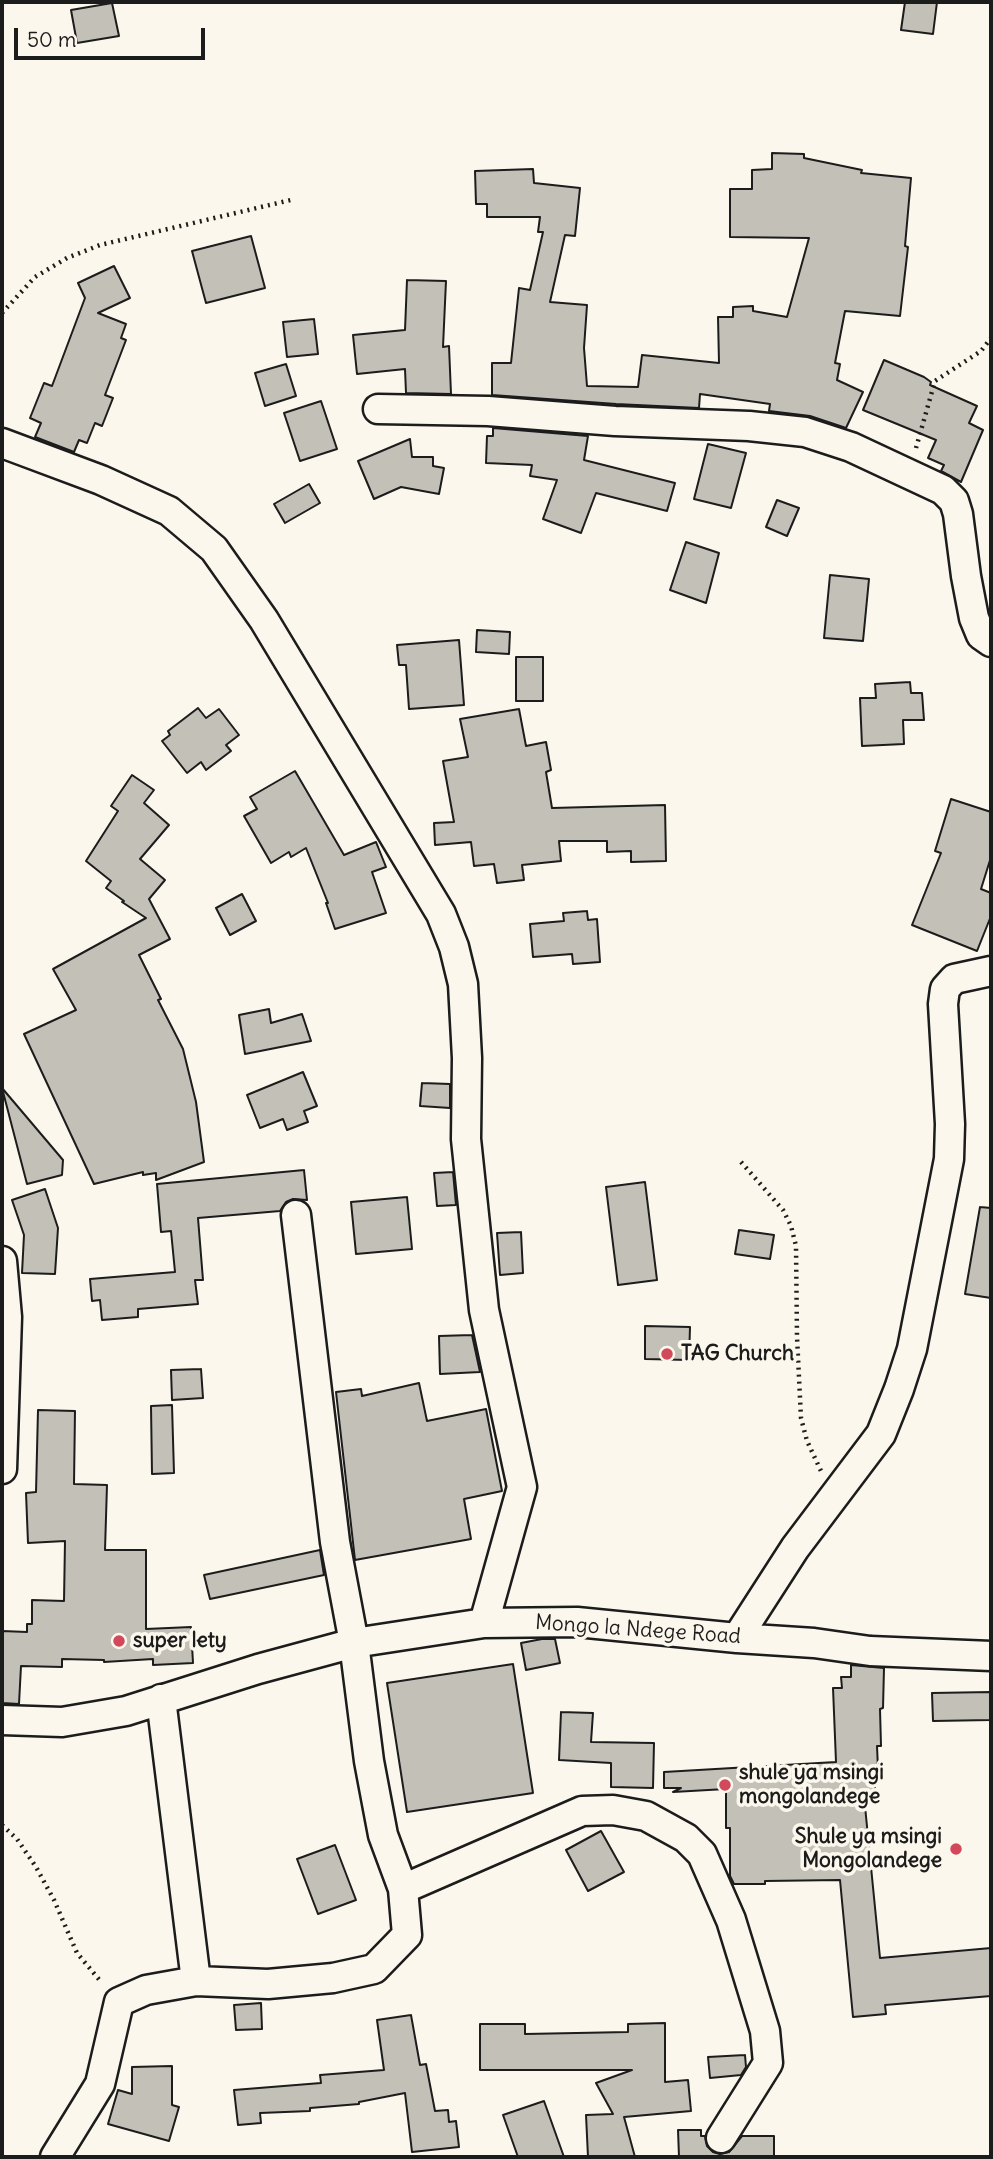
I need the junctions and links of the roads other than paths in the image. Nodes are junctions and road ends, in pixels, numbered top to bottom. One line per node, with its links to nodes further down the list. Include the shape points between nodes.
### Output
1 (378, 410): 3 (street, via 488,411 749,426 805,432 851,447 909,472 954,501 974,618 981,635)
2 (2, 443): 8 (street, via 169,511 214,549 264,620 441,914 463,984 466,1139 484,1310 522,1487)
3 (991, 642)
4 (991, 971): 9 (street, via 954,979 945,989 949,1159 912,1349 881,1434 795,1549)
5 (296, 1215): 10 (street, via 335,1542)
6 (2, 1261): 7 (street, via 7,1317)
7 (2, 1469)
8 (484, 1623): 9 (street, Mongo la Ndege Road, via 576,1622); 10 (street, Mongo la Ndege Road)
9 (737, 1638): 11 (street, Mongo la Ndege Road, via 870,1651)
10 (354, 1643): 12 (street, Mongo la Ndege Road); 14 (street, via 383,1835)
11 (991, 1656)
12 (161, 1699): 13 (street, Mongo la Ndege Road, via 126,1711 62,1722); 15 (street)
13 (2, 1720)
14 (403, 1889): 15 (street, via 407,1935 374,1969 268,1984); 16 (street, via 582,1811 646,1816 686,1838 702,1854 731,1920 765,2031 768,2063)
15 (196, 1981): 17 (street, via 146,1990 119,2002 100,2084)
16 (721, 2138)
17 (55, 2157)

